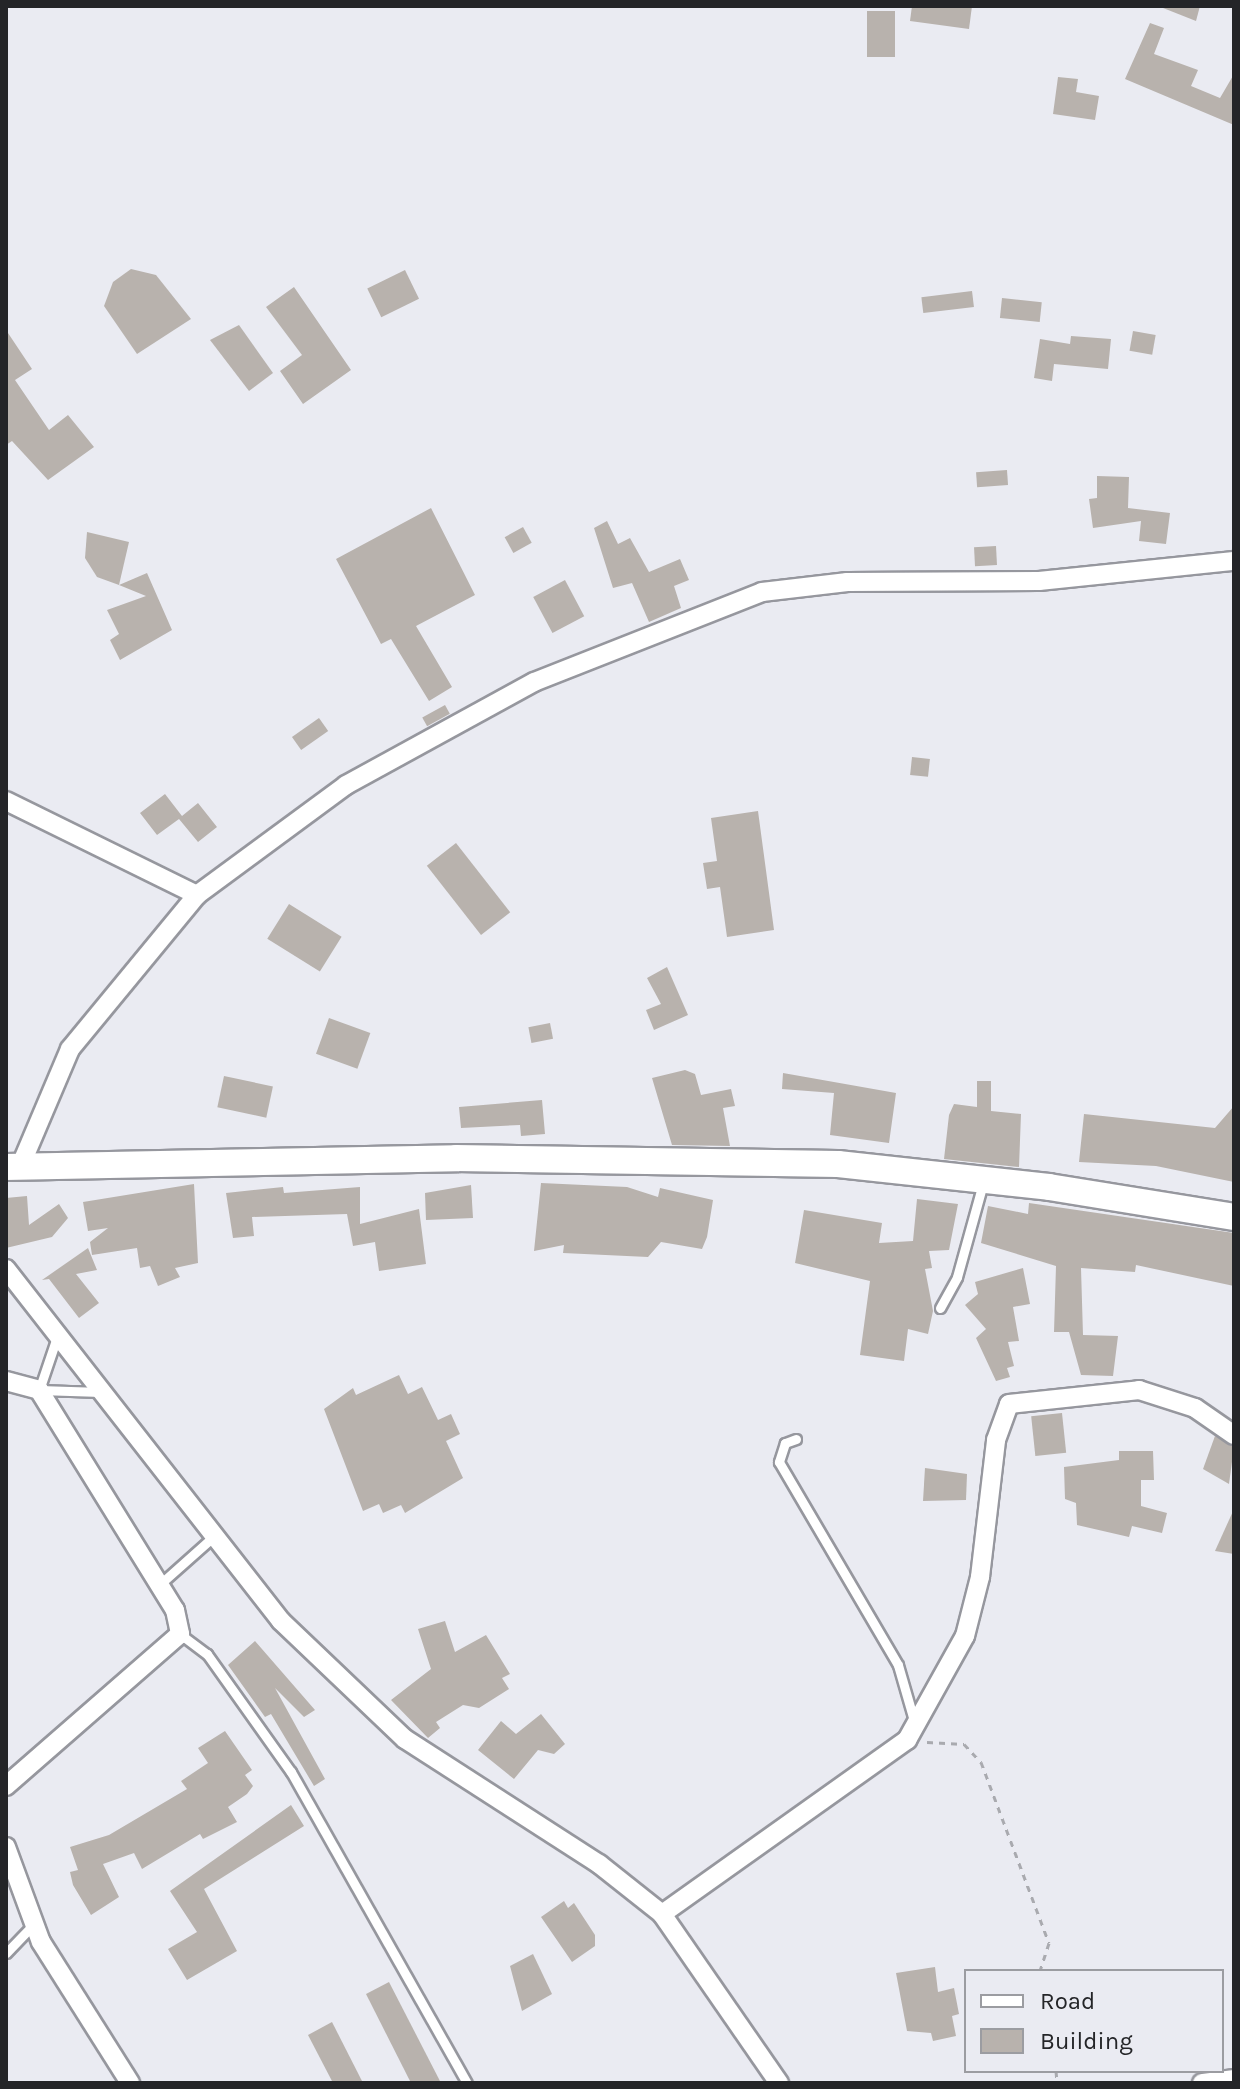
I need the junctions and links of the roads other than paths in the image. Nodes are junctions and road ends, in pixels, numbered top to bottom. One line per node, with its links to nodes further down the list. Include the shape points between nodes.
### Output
1 (1234, 561): 3 (street, via 1039,581 847,582 762,592 708,609 534,682 346,785)
2 (6, 801): 3 (street)
3 (197, 895): 4 (street, via 70,1049)
4 (13, 1167): 5 (street, via 456,1158 838,1164)
5 (984, 1179): 6 (street); 8 (lane, via 957,1277)
6 (1234, 1217)
7 (6, 1269): 9 (street)
8 (940, 1308)
9 (58, 1334): 11 (lane); 12 (street)
10 (6, 1381): 11 (street)
11 (39, 1390): 12 (lane); 16 (street)
12 (105, 1392): 15 (street)
13 (1234, 1435): 18 (street, via 1195,1408 1139,1390 1009,1404 996,1440 980,1577 965,1636)
14 (796, 1439): 18 (lane, via 785,1443 779,1462 898,1665)
15 (213, 1537): 16 (lane); 21 (street, via 281,1621 405,1739 599,1864)
16 (159, 1585): 17 (street)
17 (180, 1634): 19 (street); 26 (lane, via 207,1654 291,1772)
18 (911, 1734): 21 (street)
19 (6, 1786)
20 (6, 1847): 22 (street)
21 (662, 1914): 27 (street)
22 (34, 1924): 23 (lane); 25 (street)
23 (6, 1953)
24 (1234, 2079): 28 (street)
25 (130, 2083)
26 (467, 2083)
27 (779, 2083)
28 (1202, 2083)

